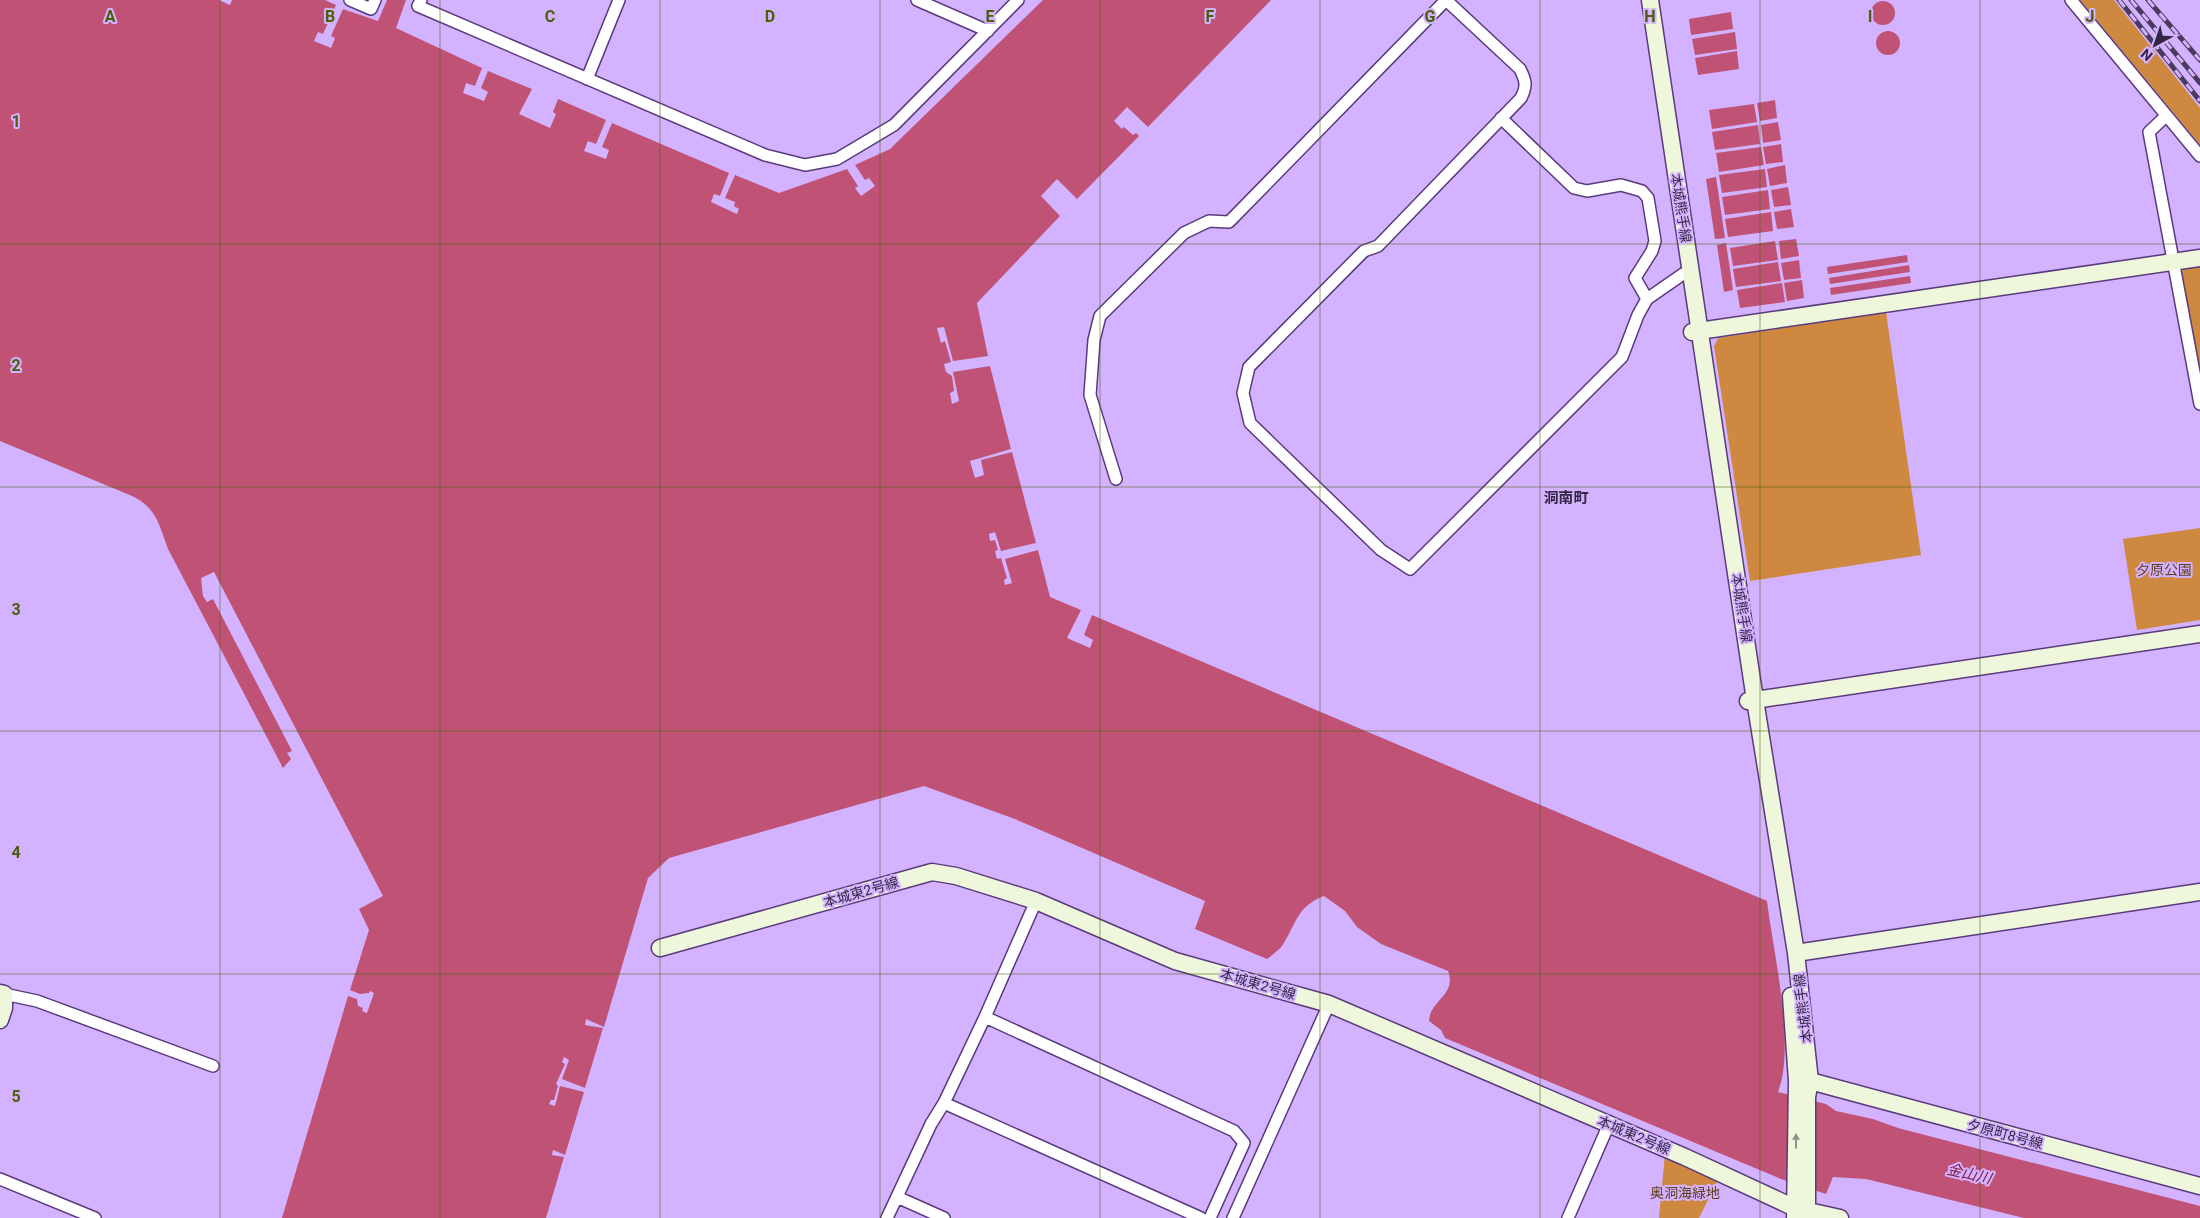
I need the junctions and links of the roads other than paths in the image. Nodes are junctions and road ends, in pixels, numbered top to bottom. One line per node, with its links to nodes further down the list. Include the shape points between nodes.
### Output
1 (350, 0): 2 (street, via 371,9)
2 (375, 0)
3 (421, 0): 13 (street, via 418,6)
4 (619, 0): 13 (street)
5 (917, 0): 11 (street)
6 (1018, 0): 12 (street)
7 (1446, 0): 15 (street, via 1520,69 1526,80 1526,88 1520,98); 23 (street, via 1229,222 1209,221 1184,233 1100,316 1094,340 1090,394)
8 (1641, 0): 19 (street, 本城熊手線)
9 (1650, 0): 21 (street, 本城熊手線)
10 (2071, 0): 14 (street)
11 (931, 3): 12 (street)
12 (988, 31): 13 (street, via 894,125 837,159 805,165 765,155)
13 (587, 79)
14 (2166, 116): 16 (street); 18 (street, via 2149,132)
15 (1501, 118): 20 (street, via 1574,188 1588,191 1621,184 1642,191 1648,198 1654,241 1652,251 1635,278); 20 (street, via 1378,246 1364,252 1249,367 1243,393 1250,423 1382,550 1410,569 1622,357)
16 (2200, 156)
17 (2200, 258): 18 (street)
18 (2175, 262): 21 (street); 22 (street)
19 (1683, 274): 20 (street); 21 (street, 本城熊手線)
20 (1647, 299)
21 (1696, 331): 25 (street, 本城熊手線)
22 (2200, 404)
23 (1116, 479)
24 (2200, 634): 25 (street)
25 (1752, 700): 29 (street, 本城熊手線); 35 (street, 本城熊手線)
26 (2200, 892): 29 (street)
27 (1036, 901): 28 (street, 本城東2号線, via 956,876 932,872); 31 (street, 本城東2号線, via 1175,961); 32 (street)
28 (660, 948)
29 (1796, 953): 35 (street, 本城熊手線)
30 (2, 994): 33 (street, via 4,1008); 34 (street, via 37,1001)
31 (1329, 1004): 37 (street, 本城東2号線); 47 (street)
32 (985, 1017): 36 (street); 46 (street, via 1234,1131 1244,1143)
33 (0, 1020)
34 (213, 1066)
35 (1803, 1089): 39 (street, 夕原町8号線); 41 (street, 本城熊手線)
36 (944, 1103): 40 (street); 45 (street)
37 (1609, 1124): 41 (street, 本城東2号線); 48 (street)
38 (0, 1179): 42 (street)
39 (2200, 1186)
40 (896, 1197): 43 (street); 44 (street)
41 (1801, 1214): 49 (street, 本城東2号線)
42 (94, 1218)
43 (887, 1218)
44 (944, 1218)
45 (1201, 1218)
46 (1210, 1218)
47 (1234, 1218)
48 (1568, 1218)
49 (1840, 1218)

